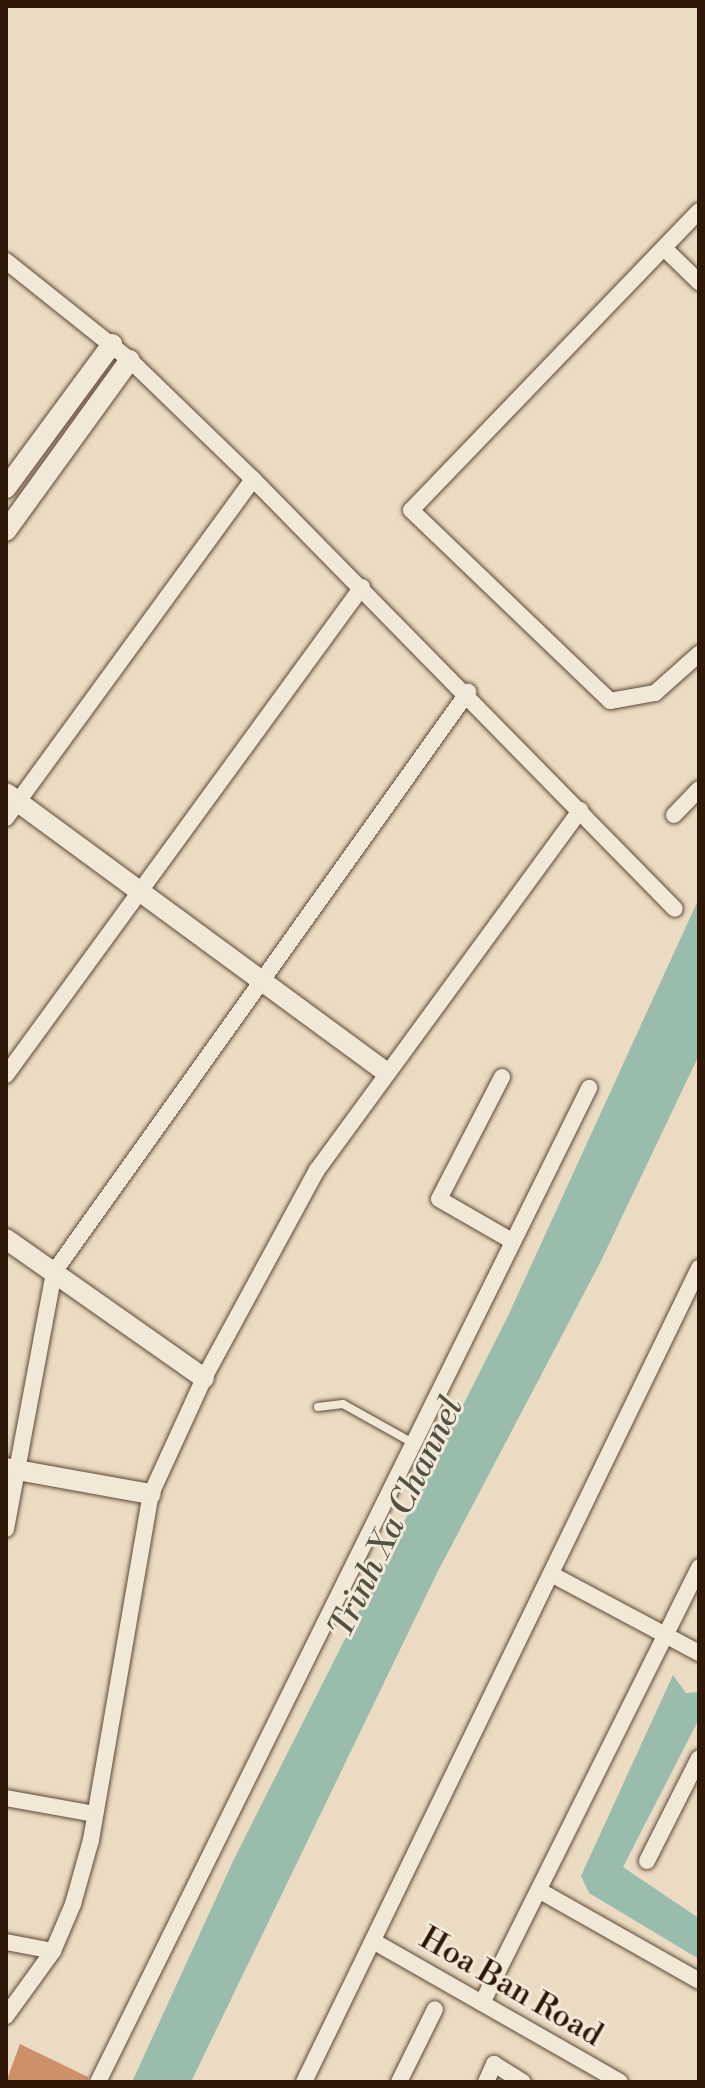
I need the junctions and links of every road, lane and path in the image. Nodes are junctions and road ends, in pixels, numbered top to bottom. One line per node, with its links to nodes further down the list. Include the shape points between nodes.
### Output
1 (699, 211): 2 (street)
2 (664, 248): 4 (street); 11 (street, via 411,510 610,701 655,693)
3 (6, 261): 5 (street)
4 (699, 282)
5 (112, 344): 6 (street); 8 (street)
6 (130, 360): 7 (street); 9 (street)
7 (253, 479): 10 (street); 14 (street)
8 (6, 488)
9 (6, 531)
10 (362, 587): 12 (street); 17 (street)
11 (699, 654)
12 (468, 692): 15 (street); 19 (street)
13 (699, 789): 16 (street)
14 (10, 804): 17 (street)
15 (580, 810): 18 (street); 20 (street)
16 (674, 815)
17 (139, 890): 19 (street); 21 (street)
18 (675, 909)
19 (257, 980): 20 (street); 27 (street)
20 (386, 1072): 28 (street, via 317,1170)
21 (6, 1075)
22 (502, 1077): 25 (street, via 439,1199)
23 (589, 1088): 25 (street)
24 (6, 1239): 27 (street)
25 (512, 1241): 30 (street)
26 (699, 1268): 35 (street)
27 (54, 1272): 28 (street); 31 (street)
28 (204, 1378): 32 (street)
29 (318, 1407): 30 (lane, via 343,1404)
30 (411, 1442): 50 (street)
31 (11, 1468): 32 (street); 33 (street)
32 (151, 1494): 40 (street)
33 (6, 1529)
34 (699, 1567): 36 (street)
35 (551, 1574): 36 (street); 43 (street)
36 (666, 1635): 37 (street); 42 (street)
37 (699, 1653)
38 (699, 1758): 41 (street)
39 (6, 1798): 40 (street)
40 (95, 1814): 45 (street)
41 (647, 1861)
42 (542, 1892): 46 (street); 47 (street)
43 (373, 1941): 47 (street, Hoa Ban Road); 51 (street)
44 (6, 1942): 45 (street)
45 (53, 1951): 49 (street)
46 (699, 1981)
47 (482, 2003): 55 (street, Hoa Ban Road)
48 (435, 2009): 52 (street)
49 (6, 2016)
50 (98, 2082)
51 (304, 2082)
52 (399, 2082)
53 (486, 2082): 54 (street, via 494,2064)
54 (523, 2082)
55 (620, 2082)

